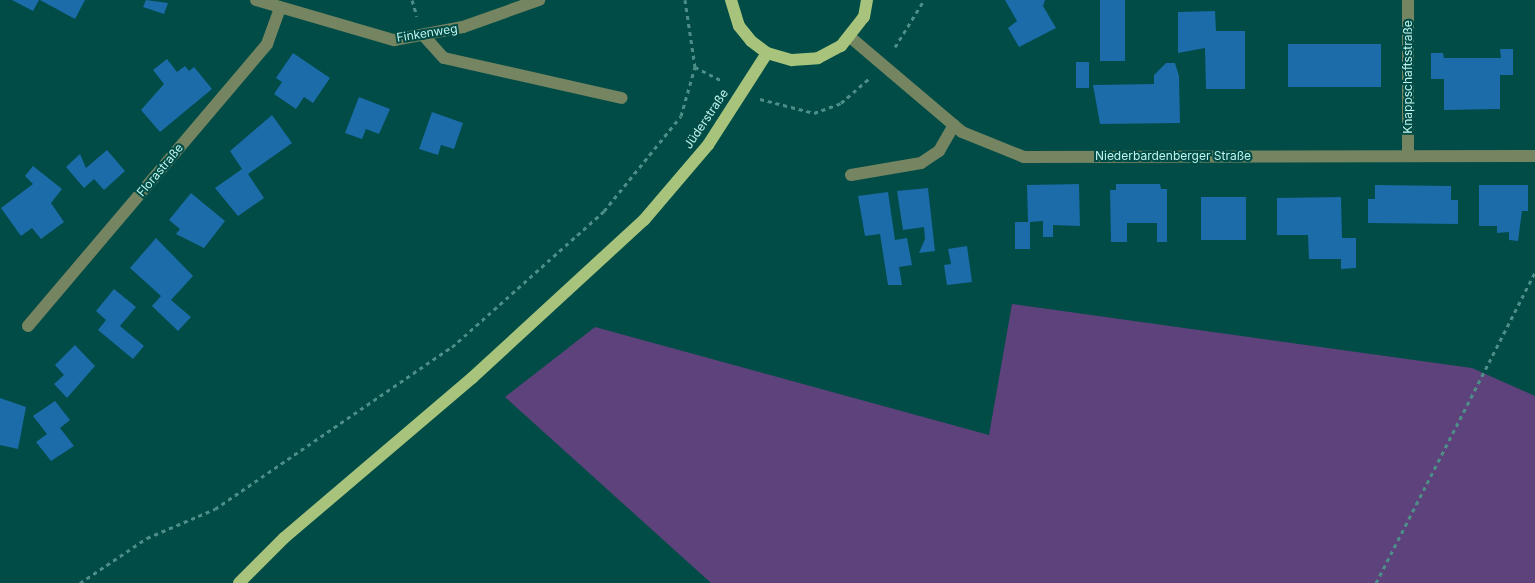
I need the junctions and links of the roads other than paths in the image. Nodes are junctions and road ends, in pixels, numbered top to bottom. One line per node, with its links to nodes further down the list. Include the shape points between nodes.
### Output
1 (256, 0): 6 (street, Finkenweg)
2 (539, 0): 7 (street, Finkenweg, via 463,27)
3 (731, 0): 9 (main road, via 739,26)
4 (867, 0): 8 (main road, via 864,17)
5 (1408, 0): 12 (street, Knappschaftsstraße)
6 (280, 8): 7 (street, Finkenweg, via 394,40); 15 (street, Florastraße, via 267,44)
7 (423, 35): 10 (street, via 444,58)
8 (850, 37): 9 (main road, via 818,58 792,60); 11 (street, Niederbardenberger Straße)
9 (767, 53): 16 (main road, Jüderstraße, via 708,145 644,220 472,378 284,538)
10 (622, 98)
11 (954, 125): 12 (street, Niederbardenberger Straße, via 1024,157); 14 (street, via 938,151 921,163)
12 (1408, 155): 13 (street, Niederbardenberger Straße)
13 (1535, 156)
14 (851, 175)
15 (28, 326)
16 (239, 583)

